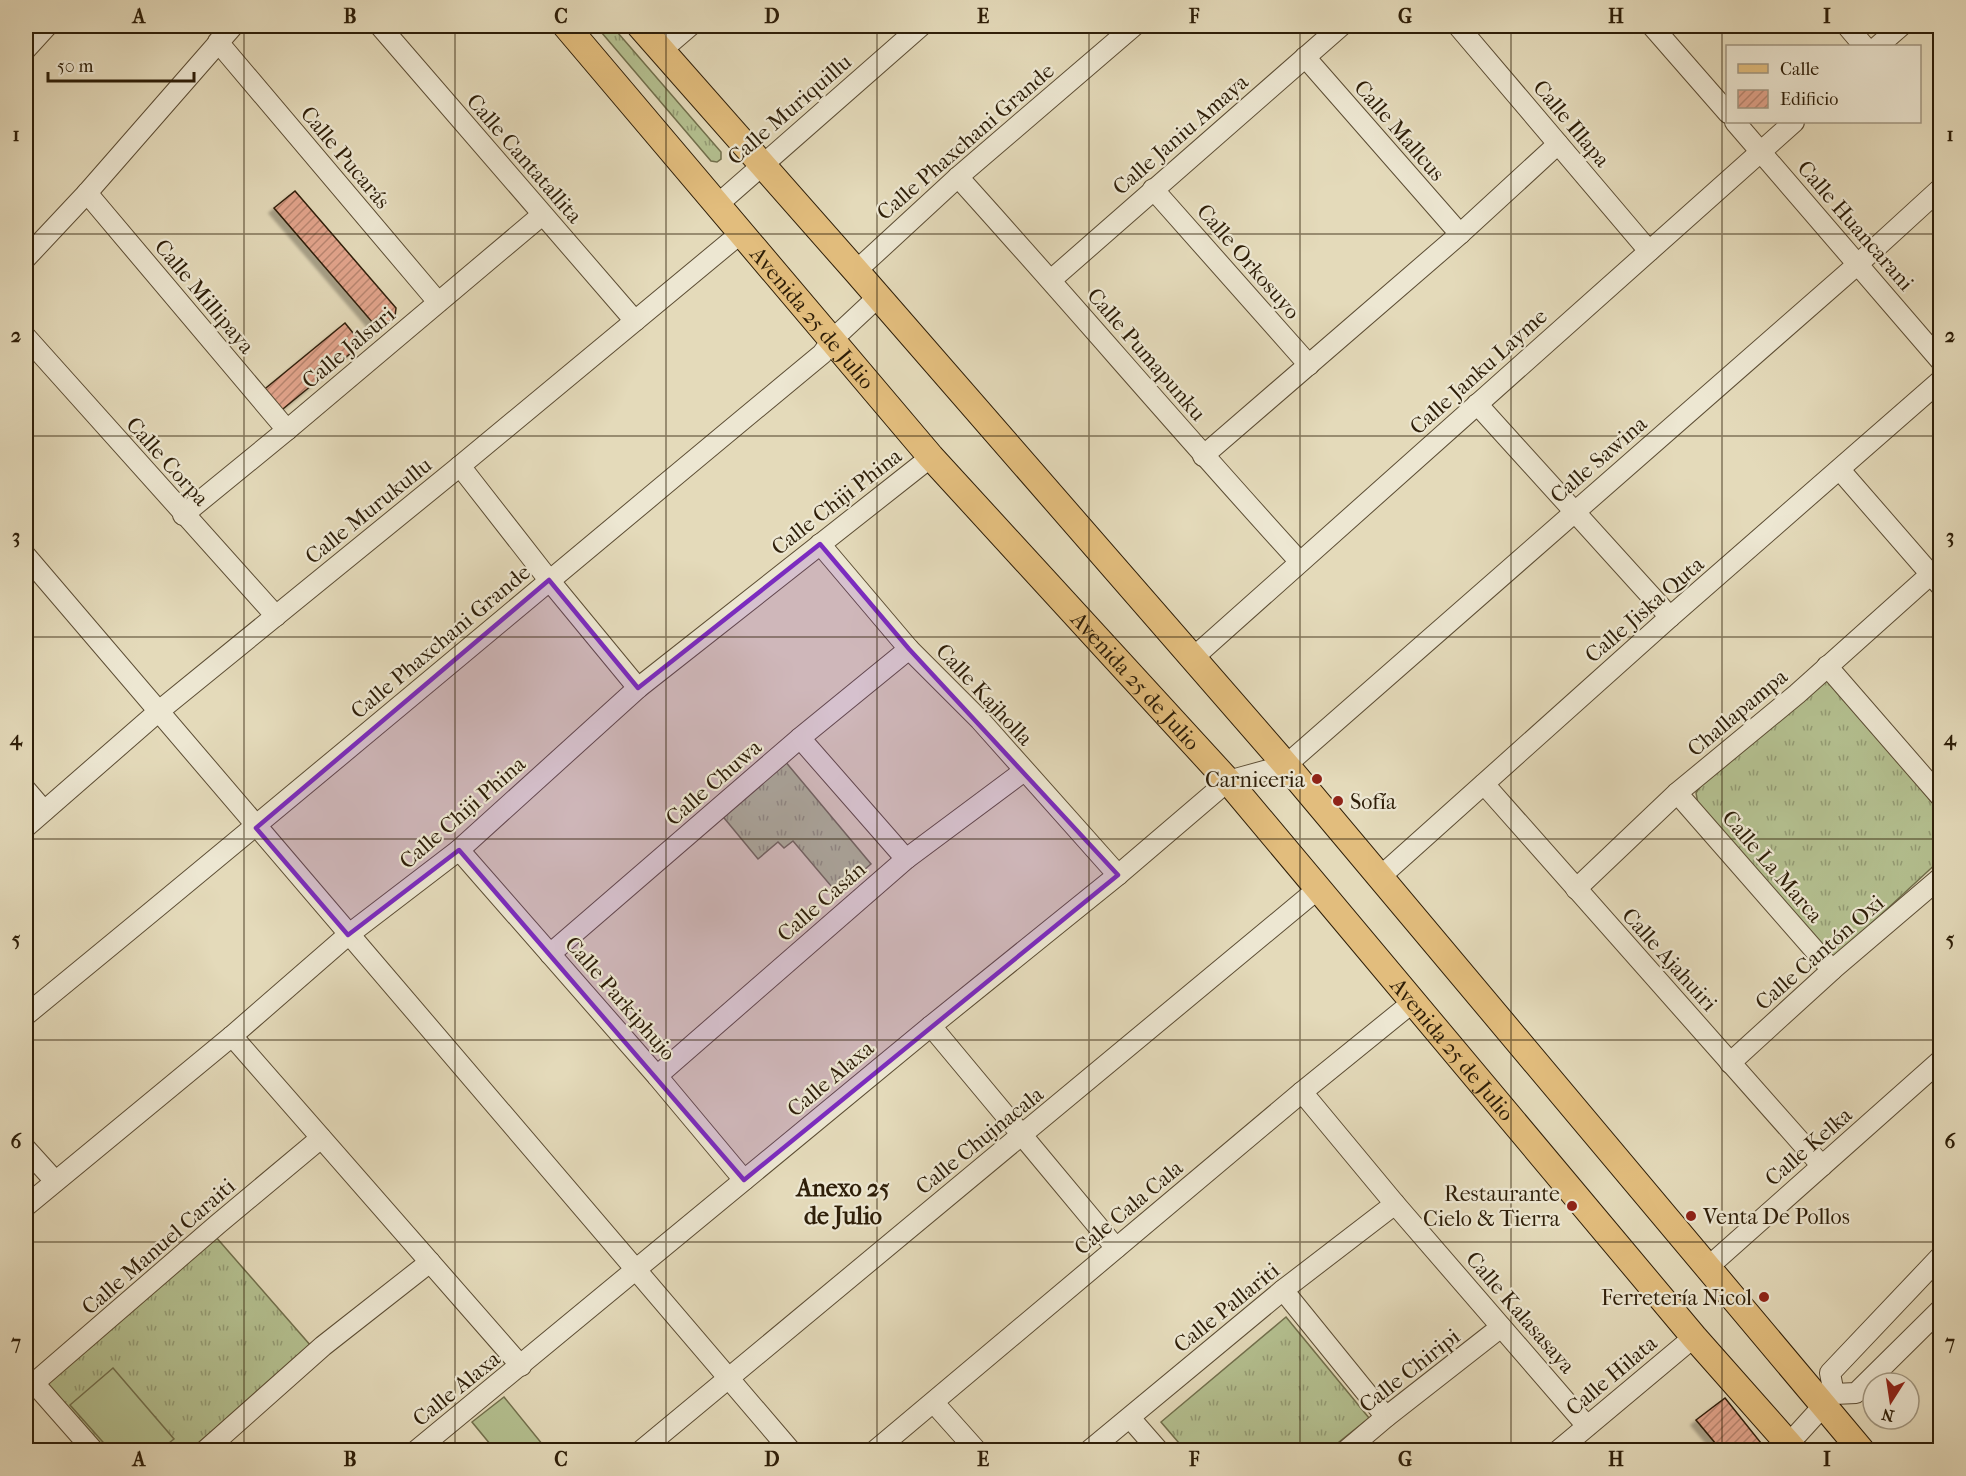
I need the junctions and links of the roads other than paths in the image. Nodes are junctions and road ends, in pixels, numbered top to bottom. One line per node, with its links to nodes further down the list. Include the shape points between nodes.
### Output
1 (47, 26): 17 (street)
2 (233, 26): 14 (street)
3 (380, 26): 31 (street, Calle Cantatallita)
4 (566, 26): 30 (main road, Avenida 25 de Julio)
5 (640, 26): 18 (main road)
6 (690, 26): 18 (street)
7 (921, 26): 25 (street, Calle Muriquillu)
8 (1134, 26): 26 (street, Calle Phaxchani Grande)
9 (1341, 26): 19 (street, Calle Janiu Amaya)
10 (1458, 26): 23 (street, Calle Illapa)
11 (1652, 26): 20 (street)
12 (1847, 26): 15 (street)
13 (1901, 26): 16 (street)
14 (218, 42): 29 (street); 40 (street, Calle Pucarás)
15 (1863, 45)
16 (1879, 45)
17 (26, 49)
18 (662, 50): 25 (main road)
19 (1305, 57): 27 (street, Calle Janiu Amaya); 33 (street, Calle Mallcus)
20 (1726, 111)
21 (1736, 123): 24 (street, Calle Huancarani)
22 (1793, 123): 24 (street, Calle Janku Layme)
23 (1558, 144): 33 (street); 34 (street, Calle Illapa)
24 (1760, 151): 34 (street, Calle Janku Layme); 36 (street, Calle Huancarani)
25 (763, 165): 30 (street, Calle Muriquillu); 37 (main road)
26 (958, 177): 37 (street, Calle Phaxchani Grande); 38 (street, Calle Pumapunku)
27 (1153, 189): 38 (street, Calle Janiu Amaya); 45 (street, Calle Orkosuyo)
28 (1941, 189): 36 (street, Calle Sawina)
29 (87, 193): 35 (street); 48 (street, Calle Millipaya)
30 (717, 206): 32 (main road, Avenida 25 de Julio)
31 (542, 214): 40 (street, Calle Jalsuri); 41 (street, Calle Cantatallita)
32 (741, 233): 41 (street, Calle Murukullu); 43 (main road, Avenida 25 de Julio)
33 (1460, 234): 45 (street)
34 (1649, 251): 47 (street, Calle Janku Layme)
35 (26, 258)
36 (1858, 264): 44 (street, Calle Huancarani); 53 (street, Calle Sawina)
37 (856, 271): 39 (main road)
38 (1051, 280): 49 (street, Calle Pumapunku)
39 (878, 297): 43 (street, Calle Phaxchani Grande); 63 (main road)
40 (438, 302): 48 (street, Calle Jalsuri)
41 (635, 321): 51 (street, Calle Murukullu)
42 (26, 337): 54 (street, Calle Corpa)
43 (833, 339): 50 (main road, Avenida 25 de Julio); 58 (street, Calle Phaxchani Grande, via 822,354)
44 (1941, 360)
45 (1309, 365): 49 (street)
46 (1941, 381): 52 (street, Calle Jiska Quta)
47 (1477, 404): 53 (street); 57 (street, Calle Janku Layme)
48 (287, 430): 54 (street, Calle Jalsuri)
49 (1203, 456): 57 (street, Calle Pumapunku)
50 (931, 457): 55 (street, Calle Chiji Phina); 70 (main road, Avenida 25 de Julio)
51 (460, 466): 58 (street); 60 (street, Calle Murukullu)
52 (1840, 470): 59 (street); 61 (street, Calle Jiska Quta)
53 (1575, 511): 61 (street); 68 (street, Calle Sawina)
54 (183, 515): 60 (street, Calle Corpa)
55 (820, 544): 62 (street, Calle Kajholla); 65 (street, Calle Chiji Phina)
56 (26, 556): 66 (street)
57 (1300, 562): 63 (street, Calle Janku Layme)
58 (549, 580): 65 (street); 77 (street, Calle Phaxchani Grande)
59 (1936, 580): 64 (street, Challapampa)
60 (276, 616): 66 (street, Calle Murukullu)
61 (1670, 617): 71 (street, Calle Jiska Quta)
62 (909, 649): 67 (street, Calle Chuwa); 69 (street, Calle Kajholla)
63 (1194, 657): 68 (main road)
64 (1827, 666): 73 (street, Challapampa); 74 (street)
65 (638, 688): 78 (street, Calle Chiji Phina)
66 (159, 711): 75 (street, Calle Murukullu); 77 (street)
67 (800, 738): 79 (street); 86 (street, Calle Chuwa)
68 (1286, 765): 70 (street, Calle Alaxa); 81 (main road)
69 (1024, 771): 79 (street, Calle Casán); 80 (street, Calle Kajholla)
70 (1228, 781): 80 (street, Calle Alaxa); 83 (main road, Avenida 25 de Julio)
71 (1484, 784): 81 (street, Calle Jiska Quta); 84 (street, Calle Ajahuiri)
72 (26, 790): 75 (street)
73 (1677, 793): 84 (street, Challapampa); 87 (street, Calle La Marca)
74 (1941, 796)
75 (44, 811): 76 (street, Calle Murukullu)
76 (26, 827)
77 (256, 828): 85 (street); 89 (street, Calle Phaxchani Grande)
78 (459, 850): 85 (street, Calle Chiji Phina); 86 (street, Calle Parkiphujo)
79 (906, 859): 94 (street, Calle Casán)
80 (1119, 874): 90 (street, Calle Alaxa)
81 (1381, 876): 107 (main road)
82 (1941, 878): 87 (street, Calle Cantón Oxi)
83 (1319, 888): 88 (main road, Avenida 25 de Julio); 96 (street, Calle Chujnacala)
84 (1576, 889): 93 (street, Calle Ajahuiri)
85 (348, 935): 91 (street, Calle Chiji Phina); 108 (street)
86 (550, 954): 94 (street, Calle Parkiphujo)
87 (1832, 970): 93 (street, Calle Cantón Oxi)
88 (1413, 1002): 95 (street, Cale Cala Cala); 112 (main road, Avenida 25 de Julio)
89 (26, 1015)
90 (931, 1026): 96 (street); 100 (street, Calle Alaxa)
91 (232, 1036): 97 (street); 101 (street, Calle Chiji Phina)
92 (1941, 1061): 99 (street, Calle Kelka)
93 (1730, 1063): 99 (street, Calle Ajahuiri)
94 (657, 1076): 100 (street, Calle Parkiphujo)
95 (1302, 1092): 102 (street, Calle Kalasasaya); 104 (street, Cale Cala Cala)
96 (1024, 1135): 104 (street); 114 (street, Calle Chujnacala)
97 (321, 1138): 106 (street); 115 (street, Calle Manuel Caraiti)
98 (26, 1149): 101 (street)
99 (1822, 1166): 107 (street, Calle Kelka)
100 (744, 1180): 108 (street, Calle Alaxa)
101 (55, 1181): 103 (street, Calle Chiji Phina)
102 (1395, 1204): 109 (street, Calle Pallariti); 111 (street, Calle Kalasasaya)
103 (26, 1206)
104 (1116, 1248): 117 (street, Cale Cala Cala)
105 (1941, 1257): 116 (street, via 1830,1373)
106 (430, 1262): 113 (street); 123 (street, via 323,1346)
107 (1707, 1268): 116 (main road)
108 (635, 1271): 113 (street, Calle Alaxa); 114 (street)
109 (1283, 1290): 118 (street); 119 (street, Calle Pallariti)
110 (1941, 1310): 116 (street, via 1856,1393)
111 (1501, 1327): 118 (street, Calle Chiripi); 120 (street, Calle Kalasasaya)
112 (1694, 1336): 120 (street, Calle Hilata); 121 (main road, Avenida 25 de Julio)
113 (521, 1366): 124 (street, Calle Alaxa)
114 (728, 1379): 125 (street, Calle Chujnacala); 126 (street)
115 (30, 1386): 122 (street)
116 (1828, 1400): 121 (street); 133 (main road)
117 (934, 1403): 127 (street, Cale Cala Cala); 128 (street)
118 (1386, 1417): 131 (street, Calle Chiripi)
119 (1130, 1418): 129 (street, Calle Pallariti); 130 (street)
120 (1587, 1426): 132 (street, Calle Hilata)
121 (1789, 1449)
122 (93, 1450)
123 (206, 1450)
124 (417, 1450)
125 (642, 1450)
126 (790, 1450)
127 (876, 1450)
128 (976, 1450)
129 (1090, 1450)
130 (1158, 1450)
131 (1347, 1450)
132 (1559, 1450)
133 (1861, 1450)

